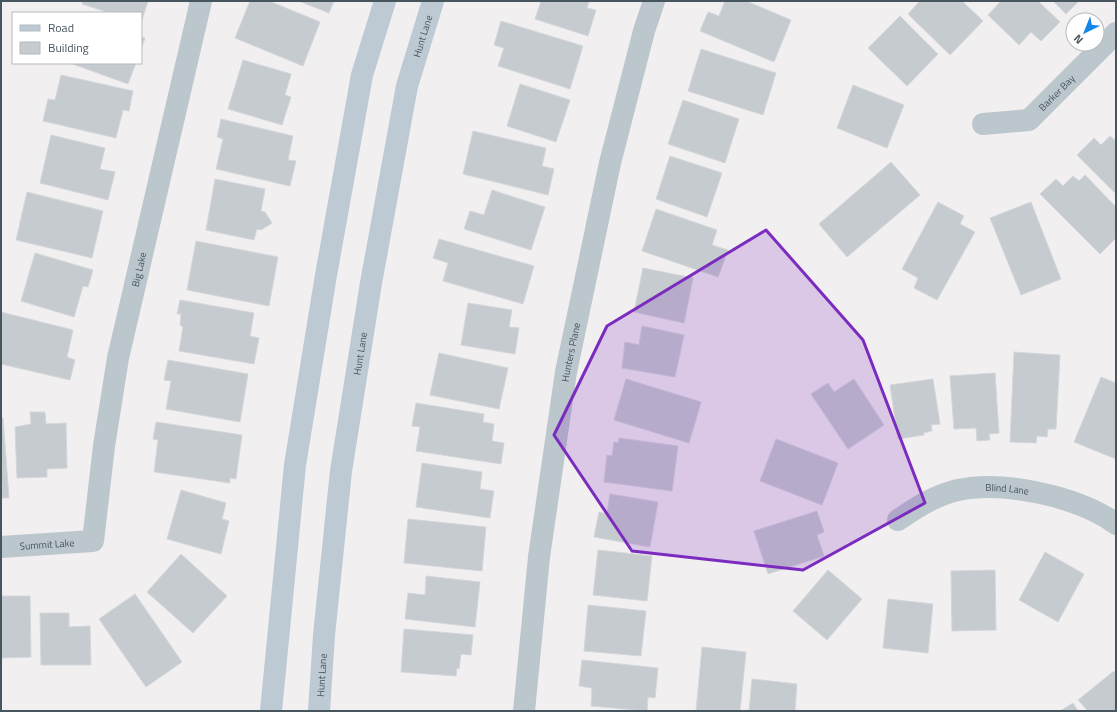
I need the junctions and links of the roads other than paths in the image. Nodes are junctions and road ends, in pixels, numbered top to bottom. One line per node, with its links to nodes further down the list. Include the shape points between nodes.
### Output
1 (201, 1): 9 (street, Big Lake, via 118,358)
2 (384, 1): 11 (main road, via 362,75 297,450)
3 (433, 1): 12 (main road, Hunt Lane, via 407,86 371,283 342,463)
4 (654, 1): 13 (street, Hunters Plane, via 610,164 566,372 539,557)
5 (1116, 33): 6 (street, Barker Bay, via 1029,120)
6 (983, 124)
7 (898, 520): 8 (street, Blind Lane, via 924,503 958,490 996,486 1034,491 1066,500 1104,515)
8 (1116, 524)
9 (93, 541): 10 (street, Summit Lake)
10 (1, 546)
11 (271, 711)
12 (319, 711)
13 (524, 711)

